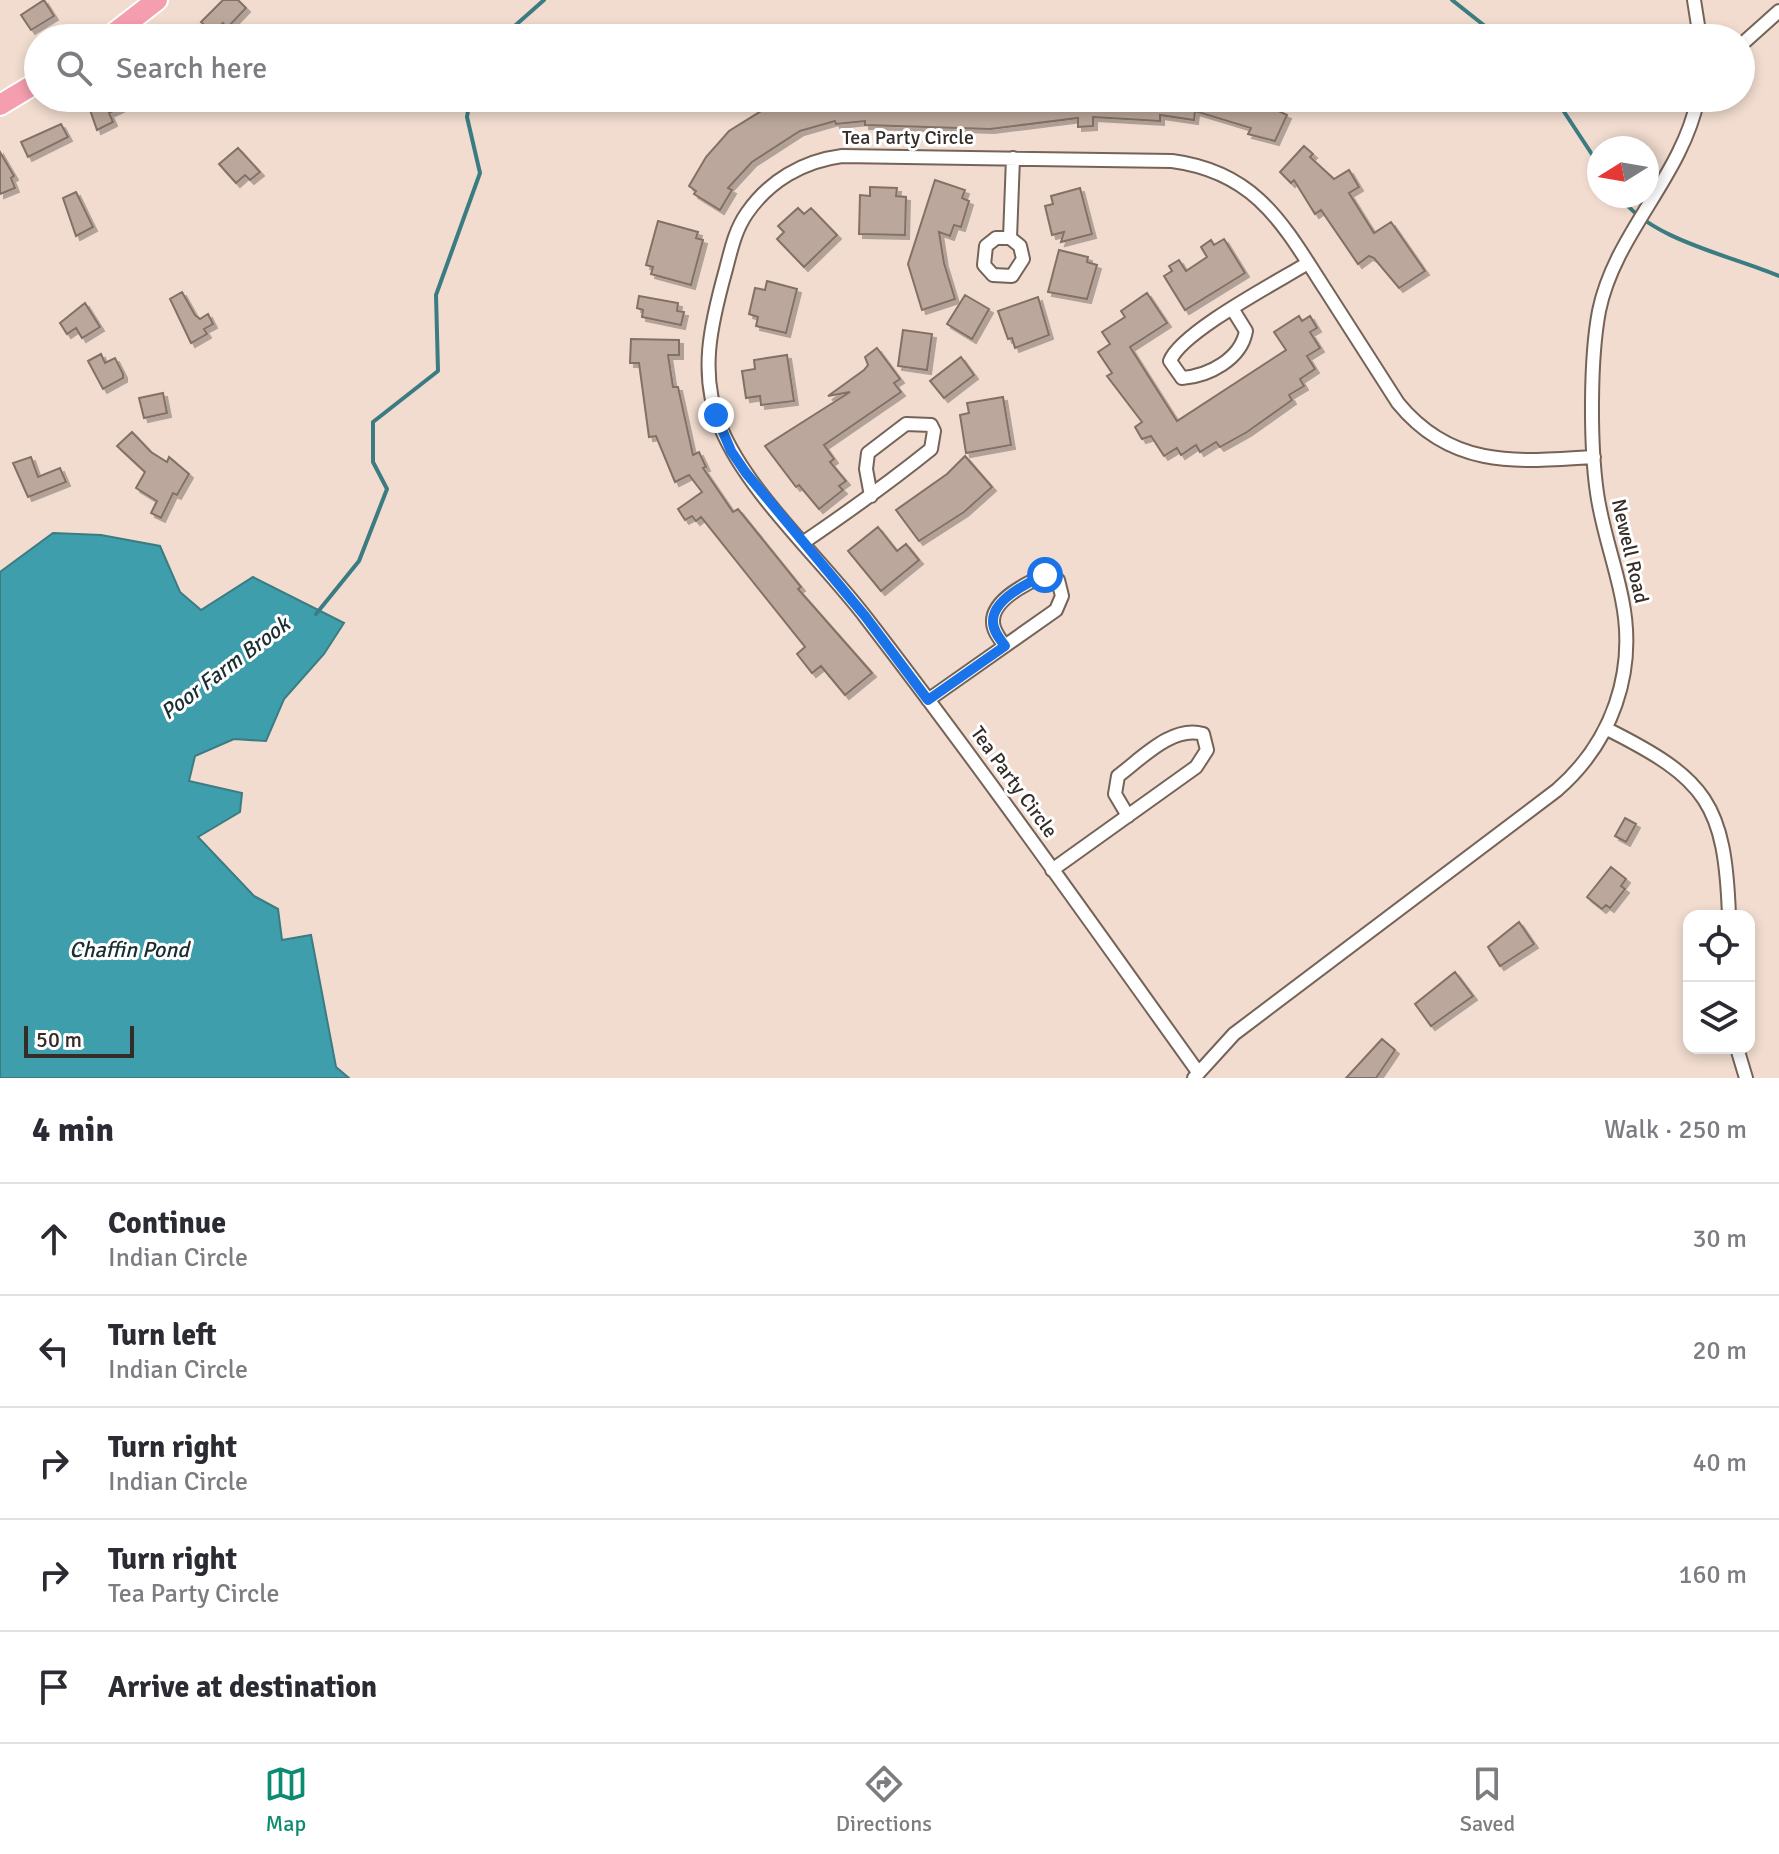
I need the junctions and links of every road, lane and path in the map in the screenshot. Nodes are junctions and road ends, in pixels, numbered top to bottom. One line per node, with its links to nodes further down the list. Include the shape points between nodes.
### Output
1 (157, 0): 4 (main road)
2 (1694, 0): 5 (street)
3 (1779, 11): 6 (street)
4 (126, 24)
5 (1698, 24)
6 (1755, 32)
7 (24, 90): 8 (main road)
8 (0, 105)
9 (1694, 112): 14 (street, Newell Road, via 1682,150 1607,282 1599,311)
10 (1013, 158): 11 (street); 12 (street, Tea Party Circle, via 1172,161 1213,170 1271,208); 16 (street, Tea Party Circle, via 866,154 818,160 775,183 740,224 712,325 710,390 731,451)
11 (1010, 238)
12 (1308, 263): 13 (street); 14 (street, Tea Party Circle, via 1398,403 1436,438 1487,458)
13 (1233, 310): 13 (street, via 1176,347 1170,361 1182,378 1220,366 1244,345 1246,331)
14 (1594, 457): 19 (street, Newell Road, via 1625,621 1625,668)
15 (871, 496): 15 (street, via 931,449 931,425 906,424 868,453); 16 (street)
16 (804, 542): 18 (street, Tea Party Circle)
17 (1005, 646): 17 (street, via 1056,610 1062,596 1058,580 1045,575 1029,582 997,607 992,620); 18 (street)
18 (928, 700): 21 (street, Tea Party Circle)
19 (1607, 729): 22 (street, via 1667,761 1704,799 1727,859); 24 (street, Newell Road, via 1584,765 1557,790 1234,1034)
20 (1128, 816): 20 (street, via 1196,767 1207,750 1203,734 1189,730 1173,736 1118,776 1115,794); 21 (street)
21 (1052, 870): 24 (street, Tea Party Circle)
22 (1729, 910)
23 (1739, 1054): 25 (street)
24 (1196, 1075)
25 (1746, 1078)

